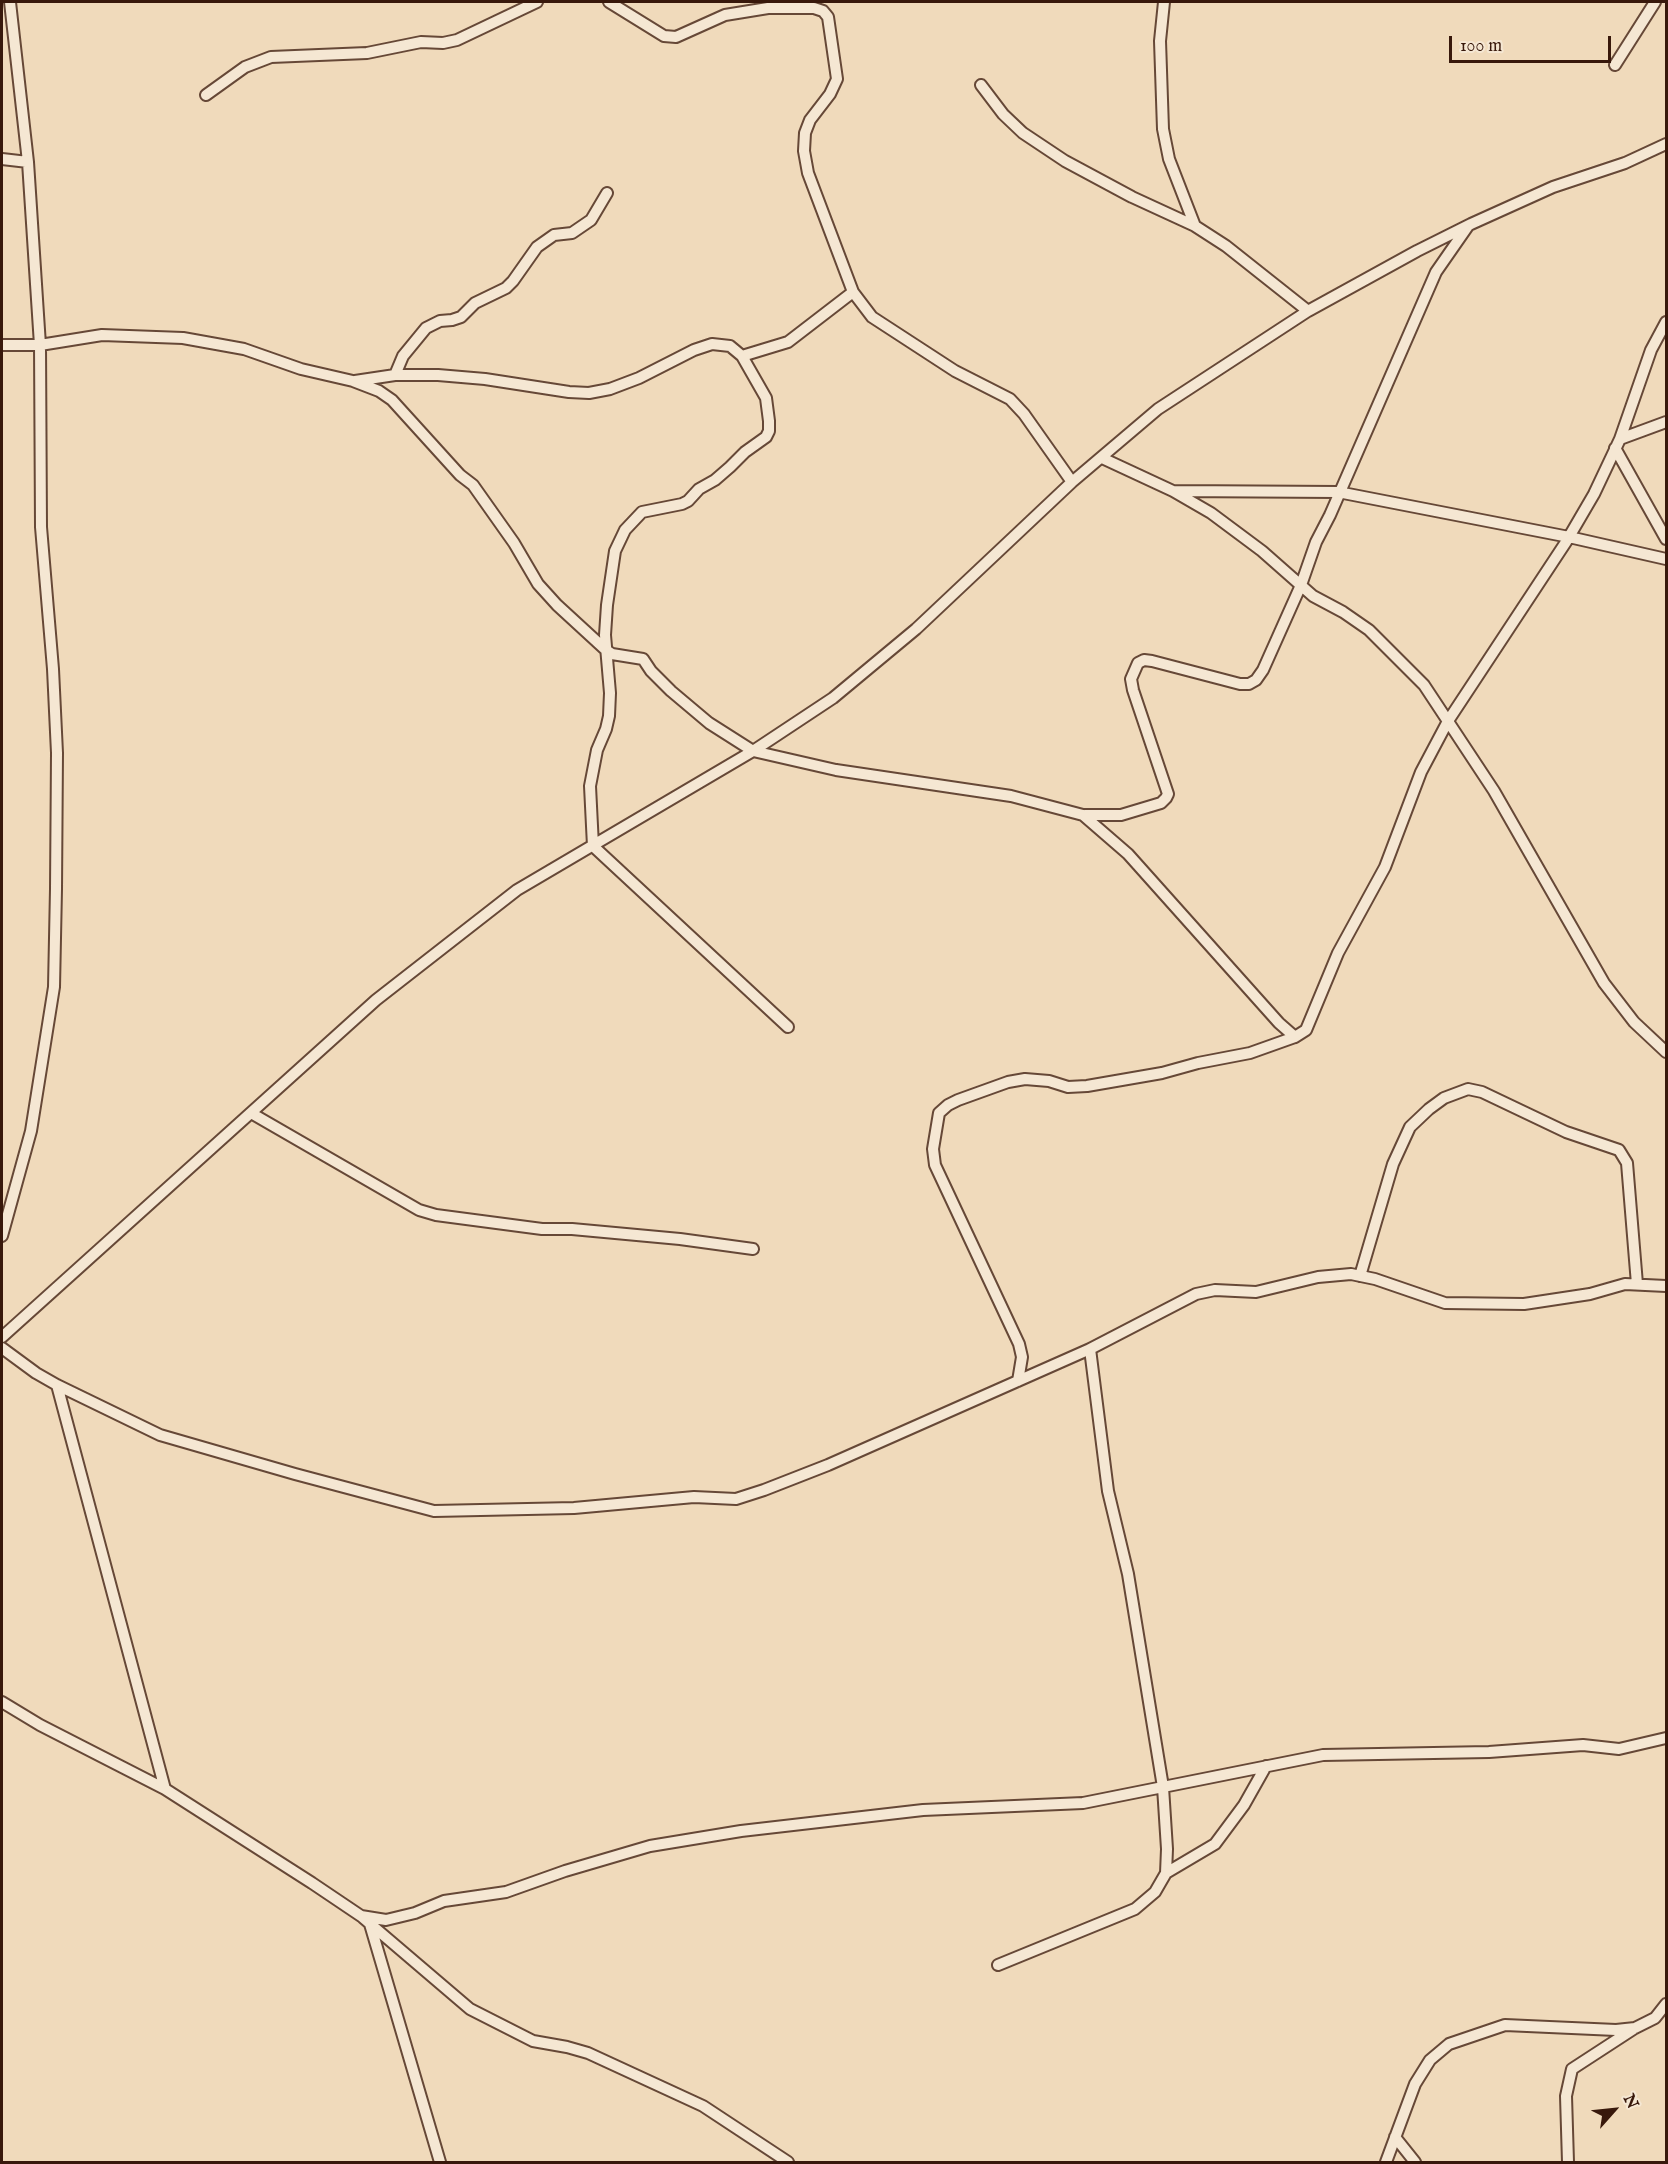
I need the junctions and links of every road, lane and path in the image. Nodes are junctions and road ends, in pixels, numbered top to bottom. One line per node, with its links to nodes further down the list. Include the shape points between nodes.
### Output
1 (10, 2): 11 (street)
2 (537, 2): 8 (street, via 443,43 422,42 367,53 272,57 245,67)
3 (609, 2): 15 (street, via 664,36 676,37 725,15 768,8 823,11 828,17 837,79 810,120 804,151 807,173)
4 (1164, 2): 14 (street, via 1160,41 1163,129)
5 (1655, 2): 6 (street)
6 (1616, 65)
7 (981, 86): 14 (street, via 1014,125 1057,155 1132,197)
8 (206, 95)
9 (1666, 144): 13 (street)
10 (2, 159): 11 (street)
11 (28, 162): 19 (street)
12 (607, 192): 21 (street, via 591,220 572,233 554,235 537,247 506,288 475,303 461,316 426,328 403,356)
13 (1470, 224): 16 (street); 28 (street, via 1436,272)
14 (1195, 226): 16 (street)
15 (853, 292): 20 (street, via 788,342); 26 (street, via 872,317 955,371 1010,399)
16 (1308, 311): 25 (street, via 1158,409)
17 (1666, 322): 24 (street, via 1651,350)
18 (2, 345): 19 (street)
19 (40, 345): 22 (street, via 102,335 183,338 244,349 301,369); 42 (street, via 41,527 57,753 54,987 31,1131)
20 (742, 356): 21 (street, via 730,346 712,344 639,378 589,393 485,379); 33 (street, via 766,398 769,431 688,501 647,509 625,530 615,551 607,604)
21 (395, 375): 22 (street)
22 (353, 381): 33 (street, via 392,400 473,485 538,584)
23 (1666, 422): 24 (street)
24 (1617, 443): 29 (street); 30 (street)
25 (1102, 458): 26 (street); 27 (street)
26 (1072, 482): 35 (street, via 916,629 833,698)
27 (1173, 491): 28 (street); 32 (street, via 1211,513)
28 (1338, 492): 29 (street); 32 (street)
29 (1569, 537): 31 (street); 34 (street)
30 (1666, 539)
31 (1666, 559)
32 (1301, 585): 34 (street, via 1369,630 1424,685); 36 (street, via 1263,670 1249,684 1152,661 1138,663 1131,679 1133,690 1168,794 1161,803 1121,815)
33 (606, 650): 35 (street, via 643,658 671,691 709,723); 37 (street, via 609,716 590,786)
34 (1448, 720): 39 (street, via 1420,772 1385,867 1338,953 1306,1030); 40 (street, via 1500,801 1604,983 1634,1022)
35 (753, 751): 36 (street, via 836,770 1011,796); 37 (street)
36 (1083, 815): 39 (street, via 1128,854)
37 (593, 846): 38 (street); 41 (street, via 489,910 376,1000)
38 (788, 1027)
39 (1295, 1037): 50 (street, via 1250,1053 1087,1086 1068,1087 1025,1079 1008,1082 958,1100 939,1113 933,1149 935,1166 1019,1344 1022,1357)
40 (1666, 1052)
41 (251, 1113): 43 (street, via 419,1210 436,1215); 47 (street)
42 (2, 1236)
43 (753, 1249)
44 (1360, 1275): 45 (street, via 1445,1303 1524,1304); 45 (street, via 1393,1164 1410,1127 1444,1098 1468,1089 1566,1132 1619,1150 1627,1163); 49 (street, via 1318,1277 1256,1292 1215,1290 1196,1294)
45 (1636, 1284): 46 (street)
46 (1666, 1286)
47 (2, 1337)
48 (2, 1348): 51 (street)
49 (1090, 1349): 50 (street); 55 (street, via 1108,1491 1128,1574)
50 (1018, 1381): 51 (street, via 828,1465 736,1499 694,1497 574,1508 434,1511 160,1435)
51 (57, 1385): 56 (street)
52 (2, 1702): 56 (street)
53 (1666, 1738): 54 (street, via 1619,1749 1583,1745 1489,1752 1323,1755)
54 (1266, 1766): 55 (street); 57 (street, via 1215,1844)
55 (1163, 1787): 57 (street); 58 (street, via 1083,1803 922,1810 741,1831 650,1846 565,1870 506,1892 444,1901 386,1920)
56 (165, 1789): 58 (street)
57 (1166, 1873): 60 (street, via 1155,1892 1135,1909)
58 (361, 1916): 59 (street)
59 (370, 1924): 64 (street); 65 (street, via 470,2009 533,2041 588,2053 703,2106)
60 (998, 1965)
61 (1666, 2004): 62 (street, via 1655,2018)
62 (1635, 2028): 63 (street, via 1505,2025 1449,2044 1430,2060 1415,2084); 68 (street, via 1572,2069 1566,2096)
63 (1395, 2138): 66 (street); 67 (street)
64 (440, 2163)
65 (788, 2163)
66 (1386, 2163)
67 (1415, 2163)
68 (1568, 2163)

